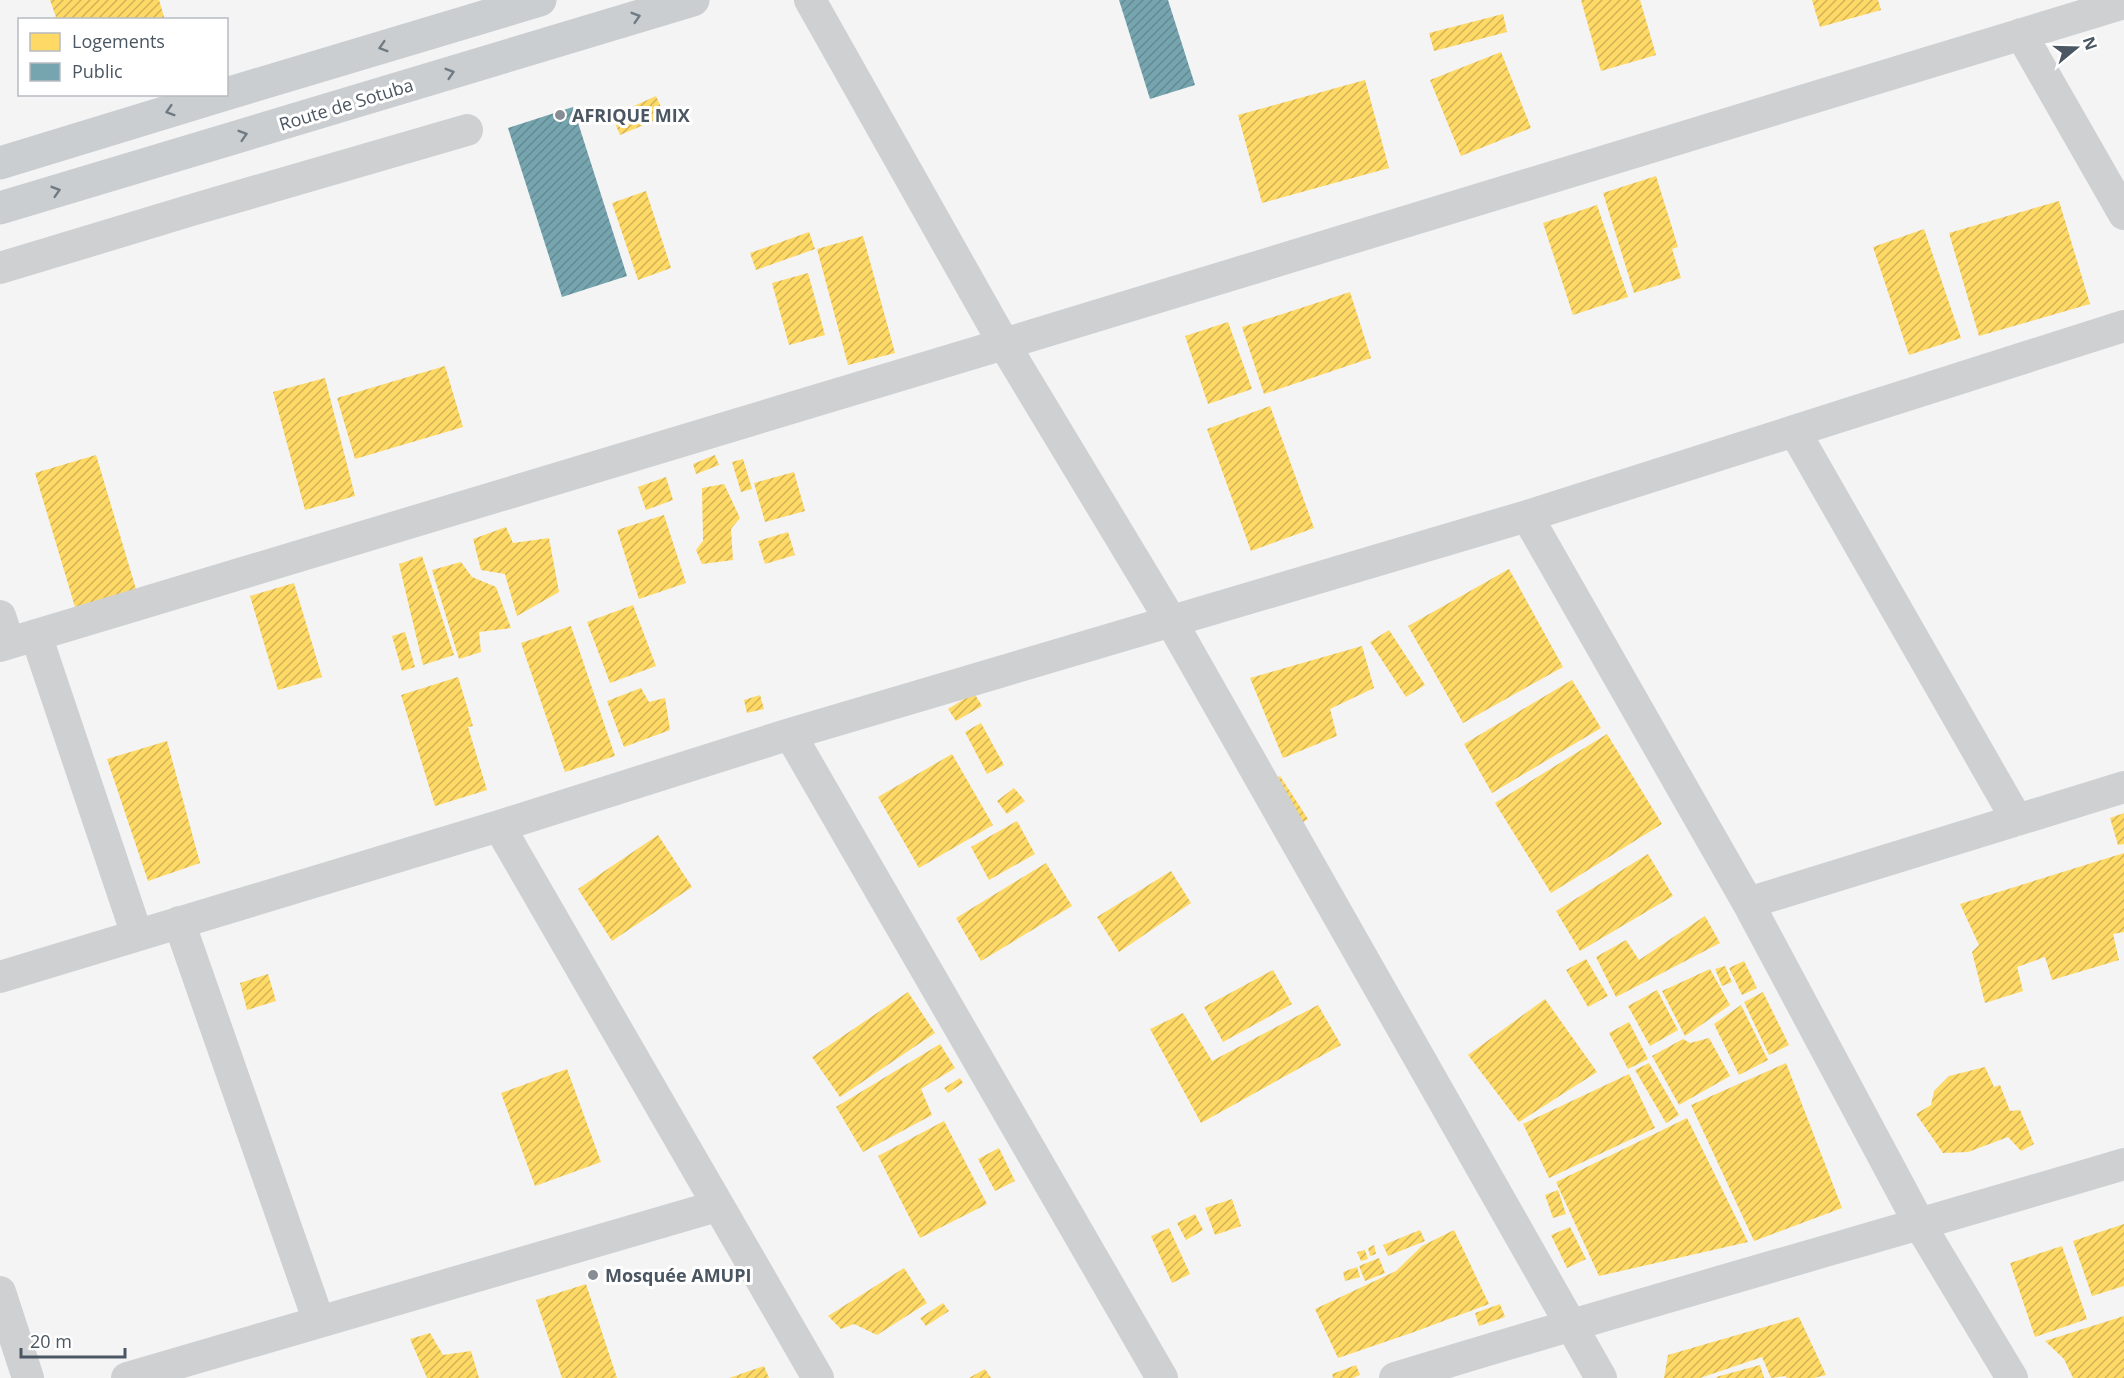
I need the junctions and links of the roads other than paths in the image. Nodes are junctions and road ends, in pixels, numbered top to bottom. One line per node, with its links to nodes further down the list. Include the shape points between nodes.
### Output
1 (540, 0): 6 (main road, one-way to 6)
2 (693, 0): 10 (main road, Route de Sotuba, one-way to 2)
3 (810, 0): 14 (street)
4 (2124, 3): 5 (street)
5 (2021, 34): 11 (street); 14 (street)
6 (228, 93)
7 (219, 96): 9 (main road, one-way to 9)
8 (467, 130): 12 (street)
9 (0, 163)
10 (0, 208)
11 (2124, 214)
12 (0, 268)
13 (2124, 326): 15 (street)
14 (1004, 344): 17 (street); 18 (street)
15 (1795, 432): 16 (street); 21 (street)
16 (1527, 516): 17 (street); 23 (street)
17 (1171, 621): 19 (street); 32 (street)
18 (11, 635): 25 (street)
19 (790, 734): 22 (street); 36 (street)
20 (2124, 787): 21 (street)
21 (2017, 820): 23 (street)
22 (499, 826): 24 (street); 28 (street)
23 (1748, 903): 29 (street)
24 (179, 922): 25 (street); 31 (street)
25 (137, 935): 26 (street)
26 (0, 977)
27 (2124, 1164): 29 (street)
28 (717, 1206): 31 (street); 35 (street)
29 (1920, 1225): 32 (street); 39 (street)
30 (0, 1292): 33 (street)
31 (319, 1322): 34 (street)
32 (1570, 1324): 37 (street); 38 (street)
33 (28, 1378)
34 (127, 1378)
35 (818, 1378)
36 (1162, 1378)
37 (1395, 1378)
38 (1601, 1378)
39 (2013, 1378)

